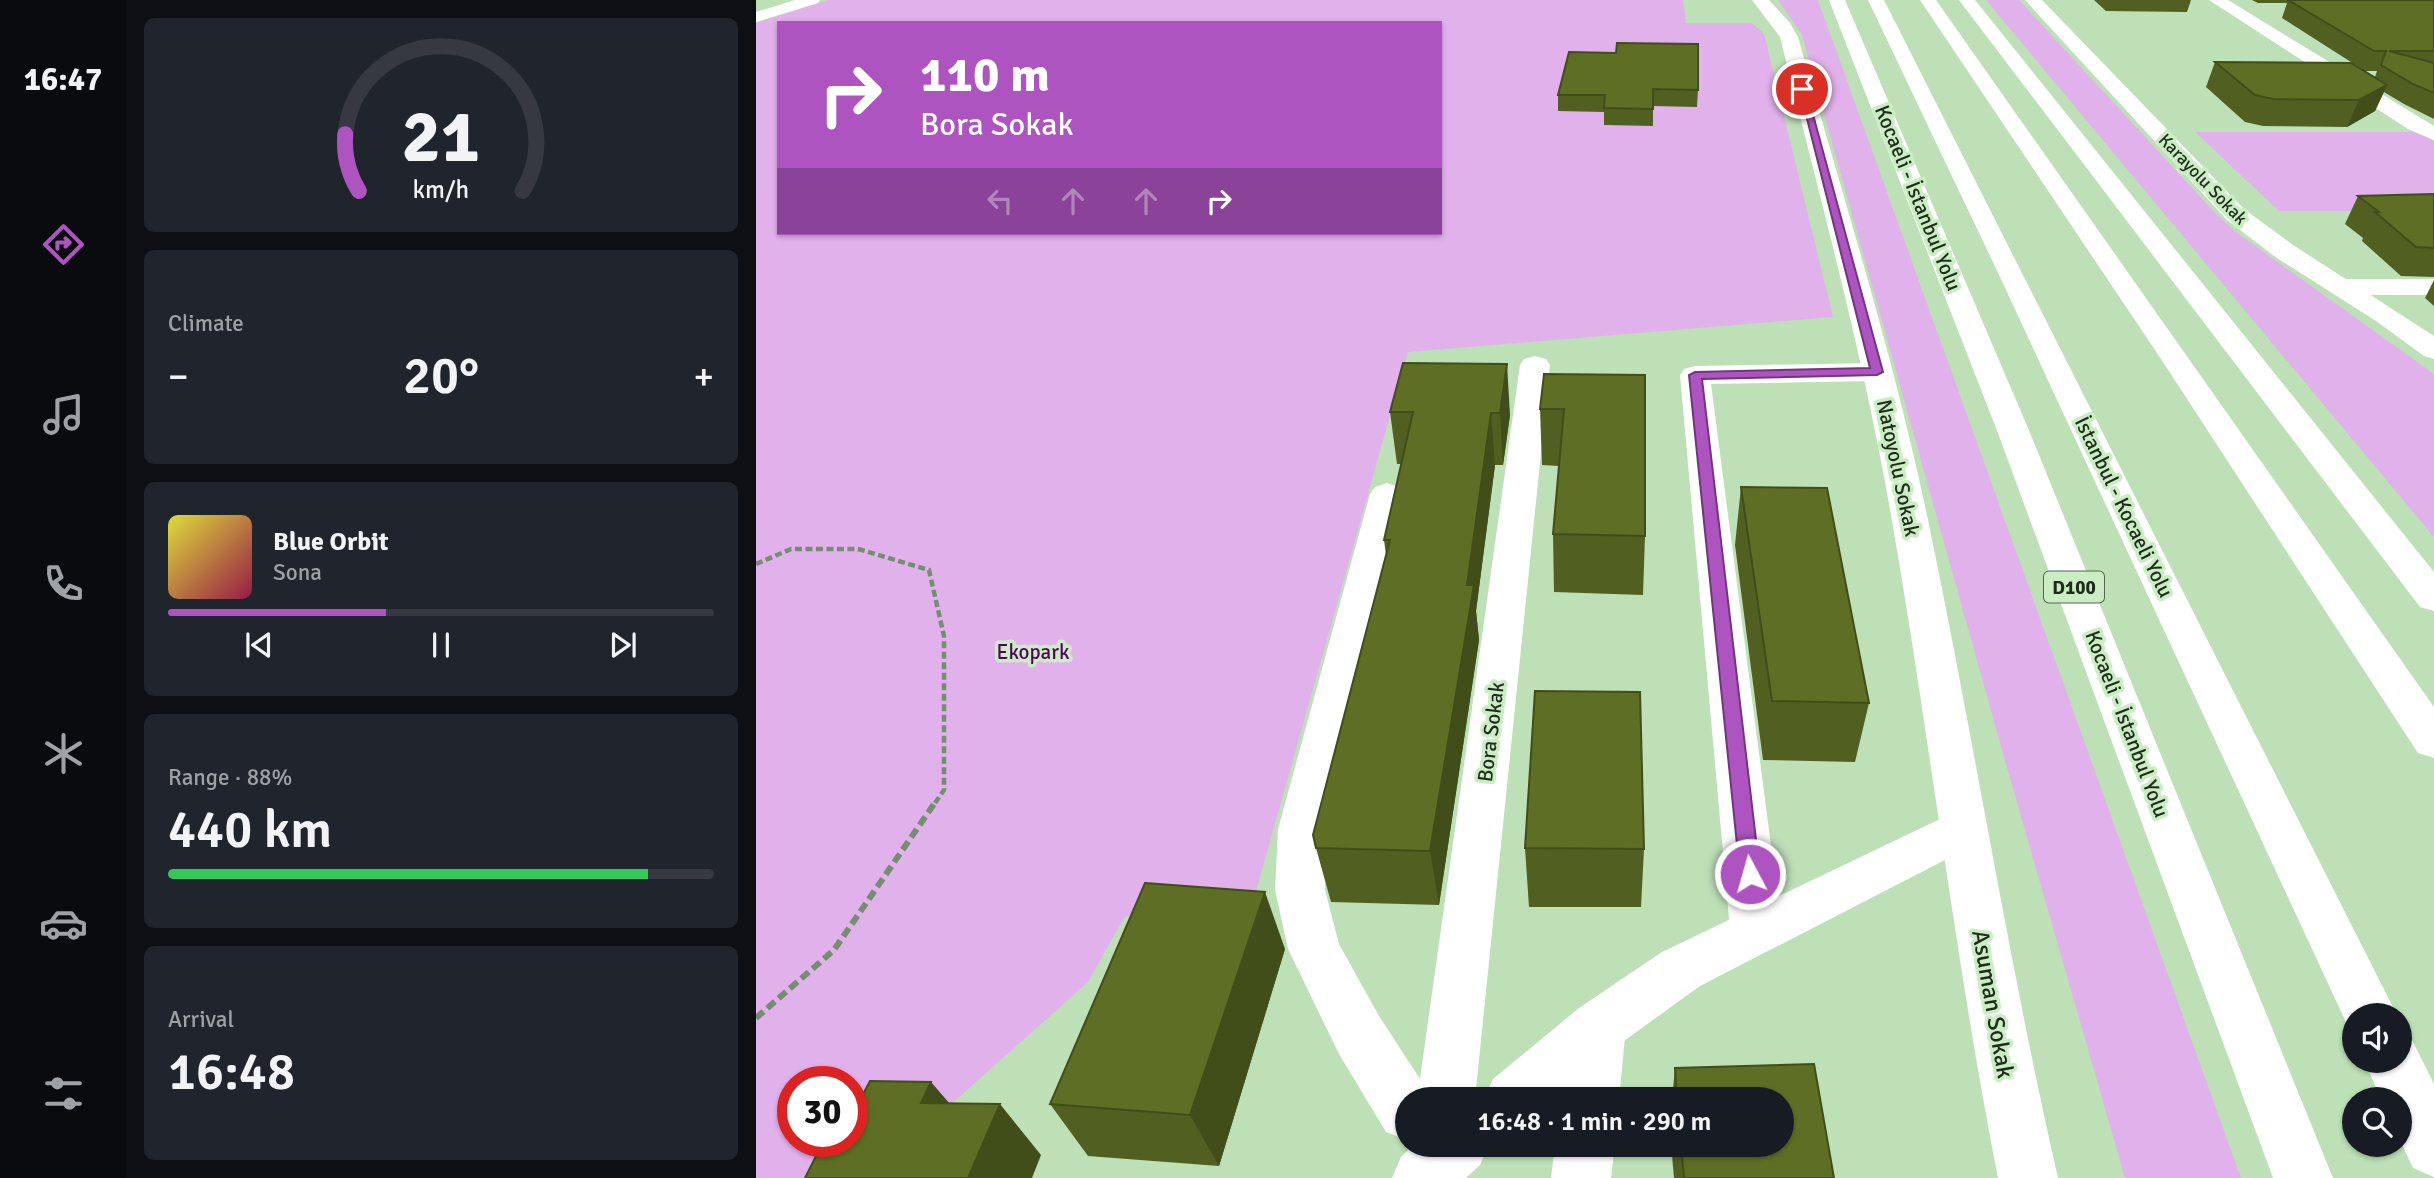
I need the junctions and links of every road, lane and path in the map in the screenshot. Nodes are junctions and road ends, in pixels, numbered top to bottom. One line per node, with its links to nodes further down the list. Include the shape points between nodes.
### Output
1 (812, 0): 11 (main road)
2 (1760, 0): 17 (main road, Natoyolu Sokak, via 1789,37)
3 (1837, 0): 36 (main road, Kocaeli - İstanbul Yolu / D100, via 2012,428)
4 (1876, 0): 24 (main road, İstanbul - Kocaeli Yolu)
5 (1928, 0): 21 (main road)
6 (1967, 0): 20 (main road)
7 (2033, 0): 13 (main road, Karayolu Sokak, via 2235,214)
8 (2217, 0): 10 (main road)
9 (2261, 10): 10 (main road)
10 (2234, 11): 12 (main road)
11 (756, 17)
12 (2434, 134)
13 (2344, 287): 14 (main road); 15 (main road, Karayolu Sokak)
14 (2434, 287)
15 (2434, 351)
16 (1535, 365): 28 (main road, Bora Sokak)
17 (1877, 372): 22 (main road, Natoyolu Sokak, via 1912,531); 23 (main road, via 1695,375)
18 (1387, 494): 31 (main road, via 1302,830 1300,890 1314,949)
19 (756, 564): 25 (path, via 791,549 858,549 929,570 944,636 946,735 944,790 834,950)
20 (2434, 598)
21 (2434, 741)
22 (1961, 828): 23 (main road); 35 (main road, Asuman Sokak)
23 (1756, 930): 26 (main road, via 1681,969)
24 (2364, 1003)
25 (756, 1018)
26 (1598, 1027): 29 (main road); 30 (main road)
27 (2398, 1073): 32 (main road)
28 (1448, 1087)
29 (1527, 1087)
30 (1591, 1087)
31 (1395, 1092)
32 (2434, 1147)
33 (1583, 1157): 34 (main road)
34 (1581, 1178)
35 (2028, 1178)
36 (2303, 1178)

